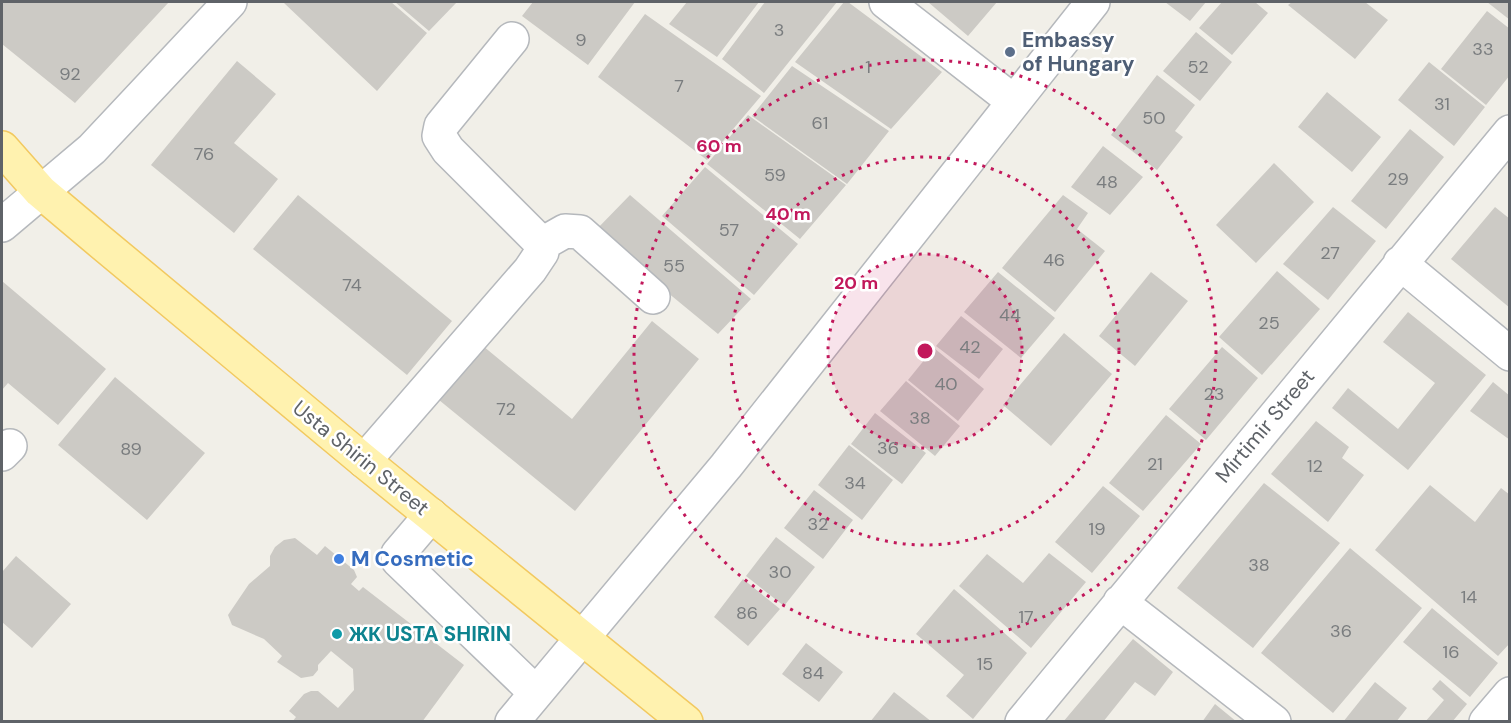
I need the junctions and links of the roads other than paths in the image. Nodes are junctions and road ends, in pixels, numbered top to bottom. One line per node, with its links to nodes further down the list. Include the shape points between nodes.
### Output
1 (230, 2): 9 (street, via 92,149)
2 (886, 2): 5 (street)
3 (1094, 2): 5 (street)
4 (512, 39): 11 (street, via 441,126 439,136 448,150)
5 (1013, 101): 18 (street, via 726,466)
6 (1509, 132): 12 (street, Mirtimir Street)
7 (2, 148): 9 (main road, Usta Shirin Street)
8 (2, 170): 9 (main road, Usta Shirin Street)
9 (40, 191): 10 (street); 15 (main road, Usta Shirin Street)
10 (2, 225)
11 (542, 244): 13 (street, via 565,231 580,232); 15 (street, via 542,252 530,270)
12 (1400, 262): 14 (street); 17 (street, Mirtimir Street)
13 (653, 297)
14 (1509, 354)
15 (364, 461): 16 (main road, Usta Shirin Street)
16 (431, 515): 18 (main road, Usta Shirin Street); 19 (street, via 398,560)
17 (1120, 602): 23 (street, Mirtimir Street); 24 (street)
18 (583, 638): 19 (street); 22 (main road, Usta Shirin Street)
19 (536, 693): 21 (street)
20 (1509, 694): 25 (street)
21 (512, 722)
22 (686, 722)
23 (1022, 722)
24 (1274, 722)
25 (1486, 722)

